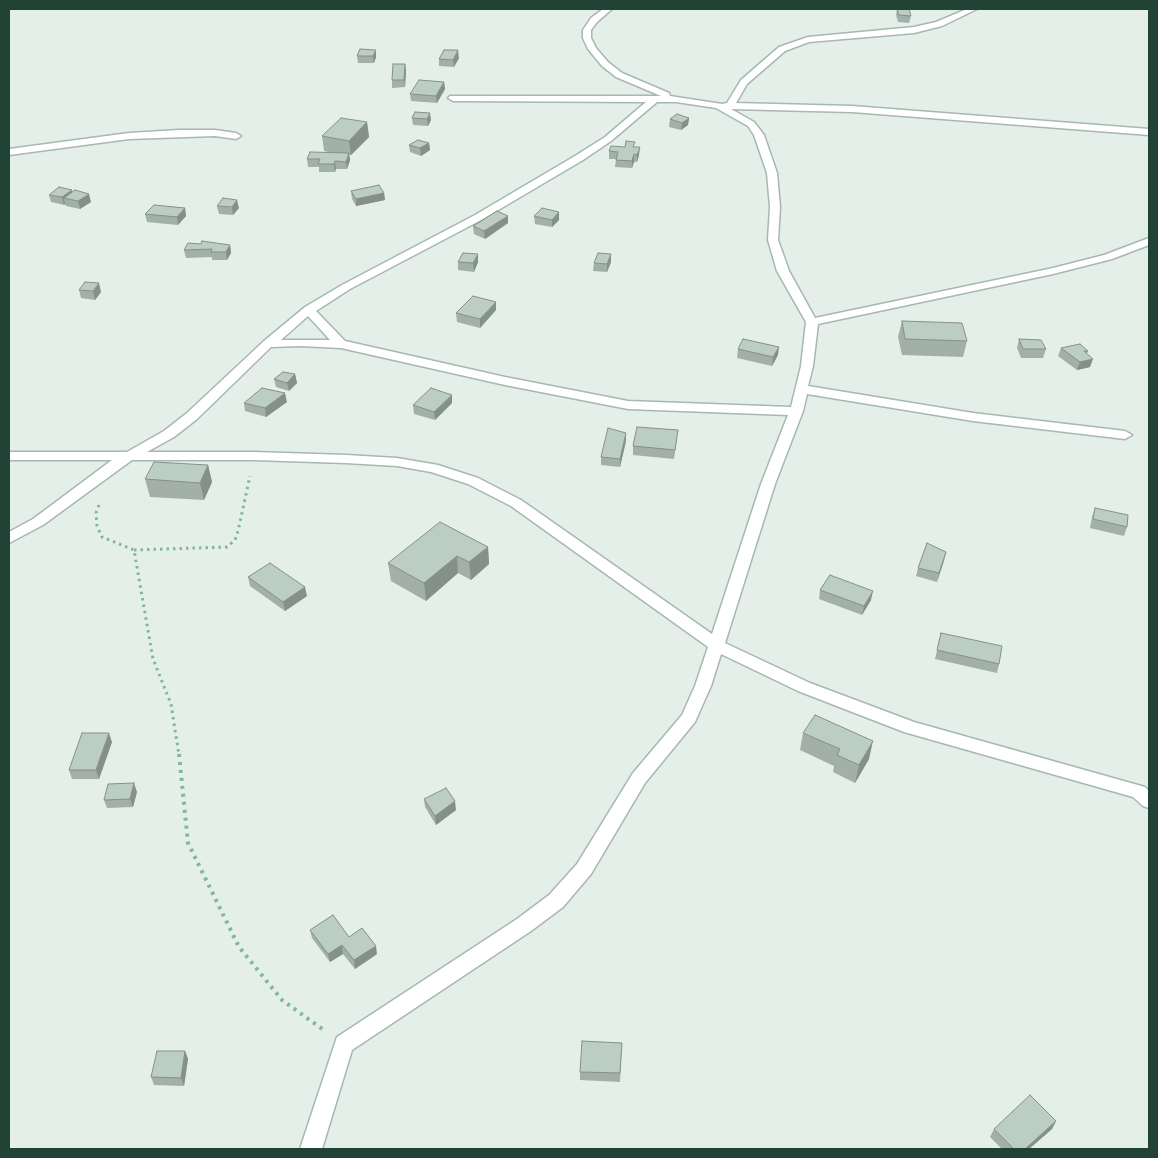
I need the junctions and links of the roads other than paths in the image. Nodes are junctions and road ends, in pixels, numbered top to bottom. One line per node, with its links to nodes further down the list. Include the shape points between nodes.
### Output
1 (608, 9): 5 (street, via 587,30 592,49 619,75)
2 (972, 9): 6 (street, via 939,24 914,30 816,39 782,49 744,82)
3 (453, 98): 4 (street)
4 (656, 98): 5 (street); 11 (street, via 579,158)
5 (676, 99): 6 (street)
6 (724, 106): 7 (street, via 852,109); 12 (street, via 752,124 760,135 772,173 773,240 783,271)
7 (1149, 132)
8 (236, 136): 9 (street, via 215,133 129,136)
9 (9, 152)
10 (1149, 241): 12 (street, via 1108,257 1053,271)
11 (309, 310): 13 (street); 14 (street)
12 (812, 322): 15 (street)
13 (268, 344): 14 (street); 19 (street, via 192,416)
14 (341, 344): 16 (street, via 605,401 661,407)
15 (802, 389): 16 (street); 17 (street)
16 (796, 411): 21 (street, via 768,484)
17 (1124, 435)
18 (9, 456): 19 (street)
19 (131, 456): 20 (street, via 38,522); 21 (street, via 254,456 397,462 433,468 473,481 516,503)
20 (9, 538)
21 (716, 645): 22 (street, via 804,687 910,727); 23 (street, via 689,718 639,778 584,869 556,900 524,925 344,1044)
22 (1146, 796)
23 (311, 1149)

